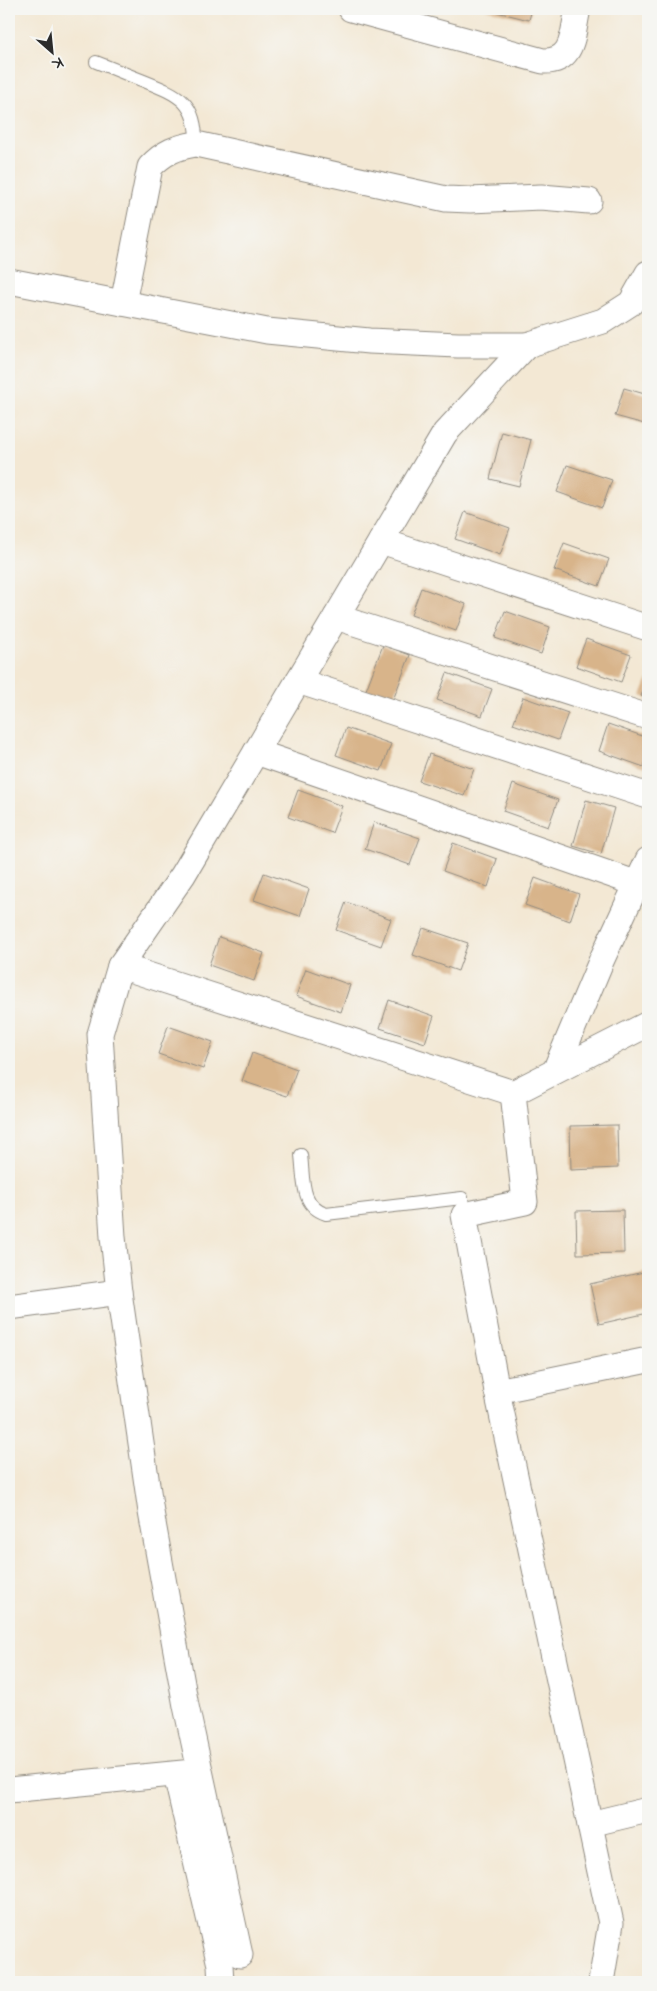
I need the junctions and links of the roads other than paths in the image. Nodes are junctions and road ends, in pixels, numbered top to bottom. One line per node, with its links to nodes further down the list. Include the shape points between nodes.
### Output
1 (351, 9): 2 (street, via 550,61 558,60 568,52)
2 (578, 9)
3 (96, 62): 4 (lane, via 174,93 192,116)
4 (196, 144): 5 (street, via 446,199 542,197); 8 (street, via 166,152 150,167)
5 (589, 201)
6 (648, 274): 9 (street)
7 (9, 281): 8 (street)
8 (123, 303): 10 (street, via 276,332 369,341)
9 (640, 306): 10 (street)
10 (527, 345): 11 (street, via 446,433)
11 (381, 541): 12 (street); 13 (street)
12 (336, 617): 14 (street); 15 (street)
13 (648, 628)
14 (298, 681): 16 (street); 17 (street)
15 (648, 717)
16 (256, 752): 19 (street); 20 (street, via 184,875)
17 (648, 796)
18 (648, 860): 19 (street)
19 (638, 884): 22 (street, via 602,958)
20 (120, 966): 23 (street); 26 (street, via 100,1034)
21 (648, 1024): 22 (street)
22 (555, 1071): 23 (street)
23 (513, 1093): 25 (street, via 525,1202)
24 (301, 1155): 25 (lane, via 306,1199 320,1213 462,1198)
25 (464, 1214): 29 (street)
26 (119, 1292): 27 (street); 30 (street, via 151,1512 186,1706)
27 (9, 1307)
28 (648, 1360): 29 (street)
29 (497, 1391): 33 (street)
30 (188, 1773): 31 (street); 34 (street); 35 (street)
31 (9, 1790)
32 (648, 1810): 33 (street)
33 (590, 1824): 36 (street, via 612,1923)
34 (240, 1955)
35 (221, 1982)
36 (601, 1982)

